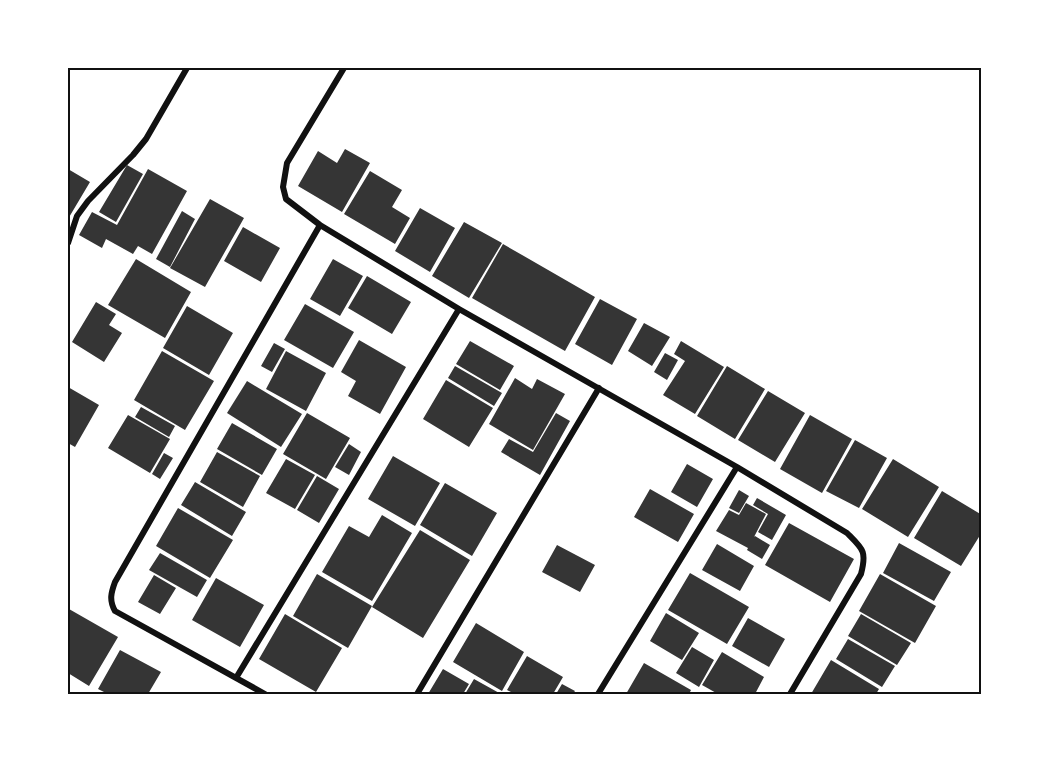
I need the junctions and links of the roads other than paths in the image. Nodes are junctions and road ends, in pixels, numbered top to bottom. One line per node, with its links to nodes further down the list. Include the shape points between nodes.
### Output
1 (187, 68): 4 (street, via 146,139 77,216)
2 (344, 68): 3 (street, via 286,164 284,174 286,199)
3 (320, 225): 5 (street); 8 (street, via 111,593 115,611)
4 (68, 243)
5 (459, 309): 6 (street); 8 (street)
6 (599, 388): 7 (street); 10 (street)
7 (737, 467): 11 (street); 12 (street, via 847,533 865,557 861,574)
8 (236, 678): 9 (street)
9 (265, 694)
10 (417, 694)
11 (598, 694)
12 (790, 694)

